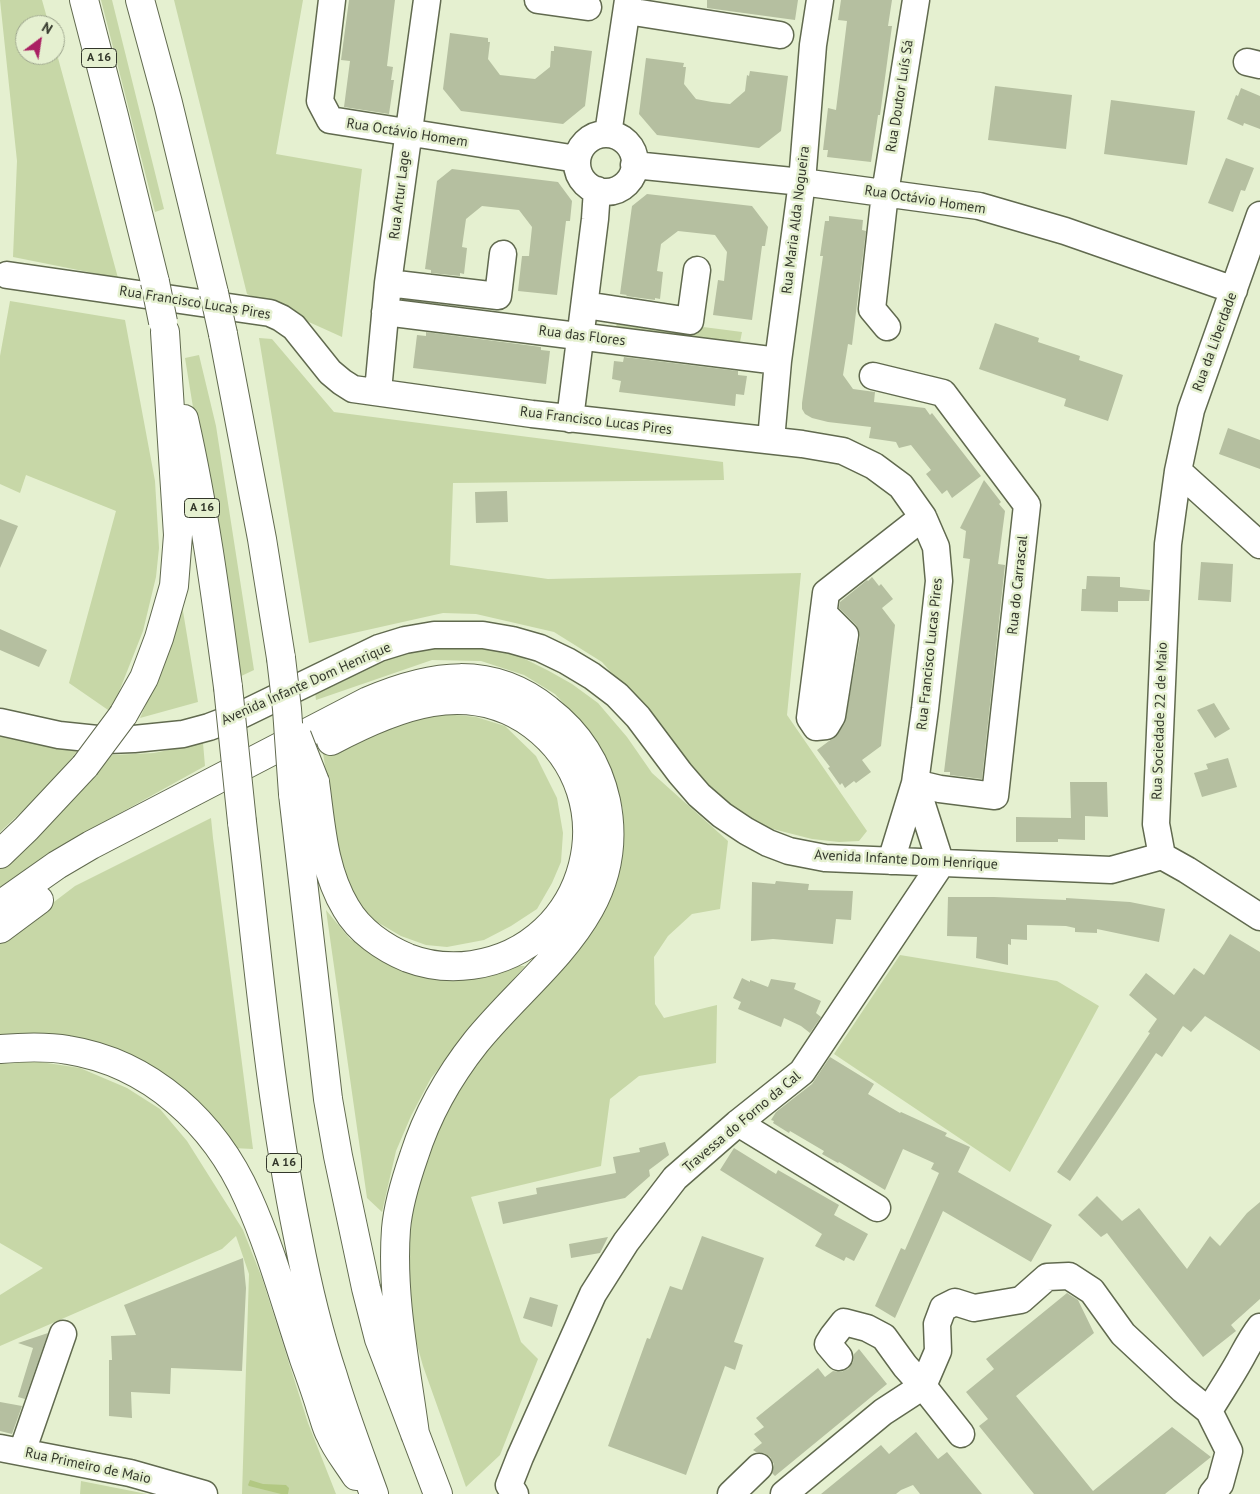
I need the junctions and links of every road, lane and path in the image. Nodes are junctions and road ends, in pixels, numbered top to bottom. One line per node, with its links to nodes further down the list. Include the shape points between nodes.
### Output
1 (84, 0): 26 (highway, A 16, bridge)
2 (140, 0): 40 (highway, bridge, via 223,334 262,539 287,709)
3 (332, 0): 11 (street, Rua Octávio Homem, via 320,101 330,120)
4 (427, 0): 11 (street, Rua Artur Lage)
5 (538, 0): 9 (street)
6 (820, 0): 15 (street, Rua Maria Alda Nogueira, via 813,45)
7 (916, 0): 17 (street, Rua Doutor Luís Sá)
8 (628, 5): 10 (street); 12 (street)
9 (588, 7)
10 (780, 35)
11 (408, 133): 13 (street, Rua Octávio Homem); 22 (street, Rua Artur Lage)
12 (608, 134): 13 (street, via 587,141); 14 (street, via 627,143 634,154)
13 (577, 159): 16 (street, via 581,178)
14 (634, 165): 15 (street, Rua Octávio Homem); 16 (street, via 628,181 621,187)
15 (802, 182): 17 (street, Rua Octávio Homem); 29 (street, Rua Maria Alda Nogueira)
16 (597, 190): 24 (street)
17 (885, 193): 23 (street, Rua Octávio Homem, via 979,206); 27 (street, via 872,309)
18 (1260, 215): 23 (street, Rua da Liberdade)
19 (503, 254): 22 (street, via 498,296)
20 (698, 270): 24 (street, via 690,320)
21 (2, 275): 31 (street, Rua Francisco Lucas Pires, via 270,313 294,327 342,382 353,389)
22 (388, 283): 25 (street, Rua Artur Lage)
23 (1234, 290): 34 (street, Rua da Liberdade, via 1191,410)
24 (584, 305): 28 (street)
25 (385, 312): 28 (street, Rua das Flores); 31 (street, Rua Artur Lage)
26 (164, 327): 41 (highway, bridge, via 178,535 174,586 159,638 144,678 124,715 85,766); 63 (highway, A 16, bridge, via 208,542 228,687 270,1071 284,1162 315,1313 332,1375)
27 (887, 327)
28 (581, 336): 29 (street, Rua das Flores); 32 (street)
29 (778, 361): 33 (street, Rua Maria Alda Nogueira)
30 (873, 376): 39 (street, Rua do Carrascal, via 943,392 1027,505 995,796)
31 (378, 391): 32 (street, Rua Francisco Lucas Pires)
32 (570, 419): 33 (street, Rua Francisco Lucas Pires)
33 (771, 440): 35 (street, Rua Francisco Lucas Pires, via 843,451 874,466 901,486)
34 (1178, 471): 36 (street); 42 (street, Rua Sociedade 22 de Maio, via 1168,544 1156,824)
35 (923, 517): 37 (street, via 826,593); 39 (street, Rua Francisco Lucas Pires, via 936,547 939,581)
36 (1260, 544)
37 (824, 614)
38 (0, 722): 43 (street, Avenida Infante Dom Henrique, via 107,740 183,734 243,714 379,648 434,635 483,635 540,648 592,676 616,694 638,717 699,795 746,831 789,851 824,858)
39 (915, 783): 43 (street, Rua Francisco Lucas Pires); 44 (street, Rua Francisco Lucas Pires)
40 (304, 788): 47 (highway, via 329,871 346,909 374,938 392,951 416,961 460,966 517,952 554,922 578,883 588,843 588,824 576,776 563,755 524,718 499,706 472,700 446,700 418,704 357,727 122,849 48,893); 56 (highway, via 328,1099 379,1339)
41 (0, 854)
42 (1162, 856): 44 (street, Avenida Infante Dom Henrique, via 1111,870); 46 (street)
43 (891, 861): 44 (street, Avenida Infante Dom Henrique)
44 (941, 864): 49 (street, Travessa do Forno da Cal, via 802,1072)
45 (0, 905): 56 (highway, via 91,845 368,700 417,683 459,678 505,686 547,709 584,746 602,786 609,832 603,876 595,898 570,939 477,1041 457,1068 426,1123 402,1196 396,1227 395,1277)
46 (1260, 917)
47 (0, 929)
48 (0, 1049): 62 (highway, via 43,1047 68,1050 124,1067 174,1098 214,1139 248,1197 330,1435)
49 (738, 1123): 50 (street); 60 (street, Travessa do Forno da Cal, via 675,1178 626,1242 592,1294)
50 (877, 1208)
51 (1260, 1326): 55 (street)
52 (63, 1334): 58 (street)
53 (839, 1356): 54 (street, via 828,1344 844,1322 866,1328 884,1337)
54 (923, 1386): 55 (street, via 938,1351 937,1324 942,1308 955,1302 974,1308 1021,1300 1047,1277 1069,1276 1092,1291 1123,1334); 57 (street); 66 (street, via 882,1412)
55 (1209, 1411): 67 (street, via 1229,1451 1220,1484)
56 (415, 1434): 64 (highway)
57 (961, 1434)
58 (11, 1450): 61 (street, Rua Primeiro de Maio, via 130,1473)
59 (759, 1467): 65 (street)
60 (505, 1491)
61 (204, 1494)
62 (368, 1494)
63 (374, 1494)
64 (438, 1494)
65 (731, 1494)
66 (784, 1494)
67 (1212, 1494)

